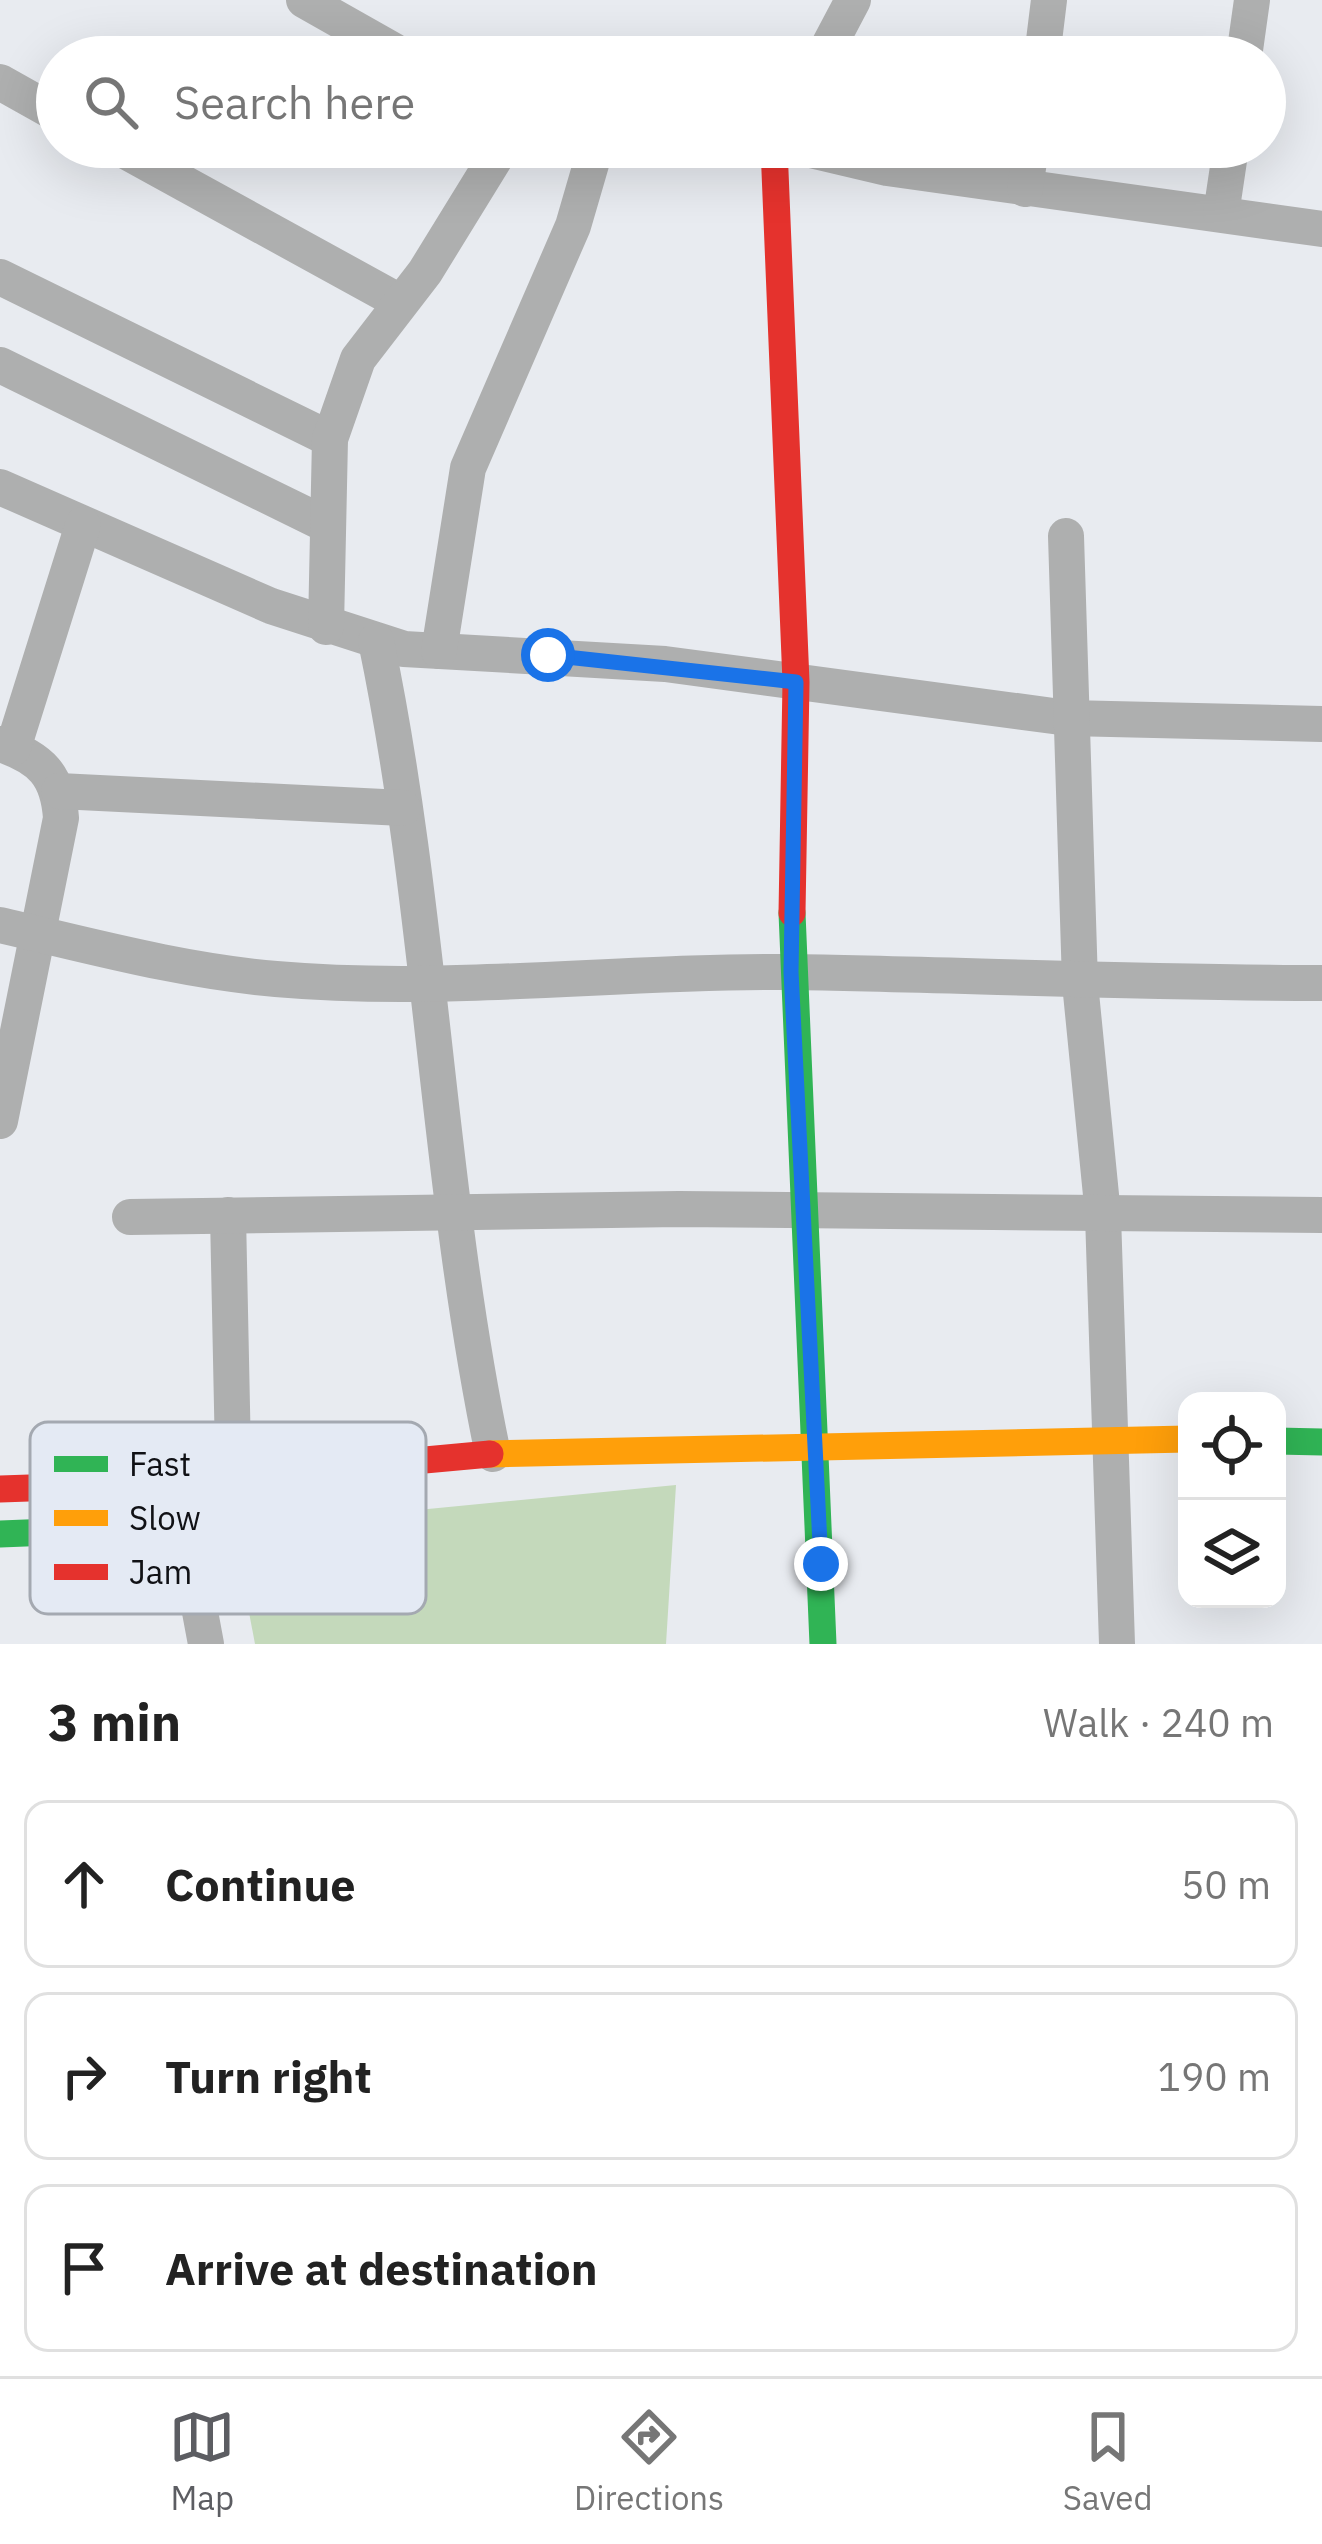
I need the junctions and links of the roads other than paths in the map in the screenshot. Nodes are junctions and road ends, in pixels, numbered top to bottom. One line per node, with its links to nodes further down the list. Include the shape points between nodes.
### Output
1 (304, 0): 5 (street)
2 (853, 0): 6 (street)
3 (1049, 0): 7 (street)
4 (1252, 0): 8 (street)
5 (368, 36)
6 (835, 36)
7 (1045, 36)
8 (1247, 36)
9 (0, 82): 10 (street)
10 (36, 102)
11 (156, 168): 22 (street)
12 (489, 168): 22 (street)
13 (590, 168): 31 (street, via 573,226 468,468)
14 (775, 168): 32 (street)
15 (887, 168): 18 (street)
16 (1028, 168): 18 (street)
17 (1228, 168): 19 (street)
18 (1025, 189): 19 (street)
19 (1221, 214): 20 (street)
20 (1322, 229)
21 (0, 278): 24 (street)
22 (400, 302): 24 (street, via 358,359)
23 (0, 365): 27 (street)
24 (330, 440): 27 (street)
25 (0, 487): 26 (street)
26 (83, 525): 29 (street); 35 (street)
27 (327, 525): 29 (street)
28 (1066, 536): 33 (street)
29 (326, 627): 30 (street)
30 (376, 641): 31 (street); 37 (street)
31 (440, 651): 32 (street, via 642,662)
32 (796, 682): 33 (street); 40 (street)
33 (1068, 718): 34 (street); 41 (street)
34 (1322, 724)
35 (6, 746): 36 (street, via 47,767)
36 (59, 791): 37 (street); 39 (street)
37 (403, 808): 43 (street)
38 (0, 925): 39 (street)
39 (41, 934): 43 (street, via 276,979); 44 (street)
40 (791, 972): 41 (street); 43 (street); 46 (street)
41 (1079, 983): 42 (street); 47 (street)
42 (1322, 983)
43 (426, 985): 45 (street)
44 (2, 1106)
45 (453, 1214): 46 (street); 48 (street); 57 (street)
46 (802, 1214): 47 (street); 56 (street)
47 (1103, 1214): 49 (street); 52 (street)
48 (228, 1215): 50 (street); 51 (street)
49 (1322, 1215)
50 (130, 1217)
51 (232, 1422)
52 (1112, 1437): 53 (street); 56 (street); 69 (street)
53 (1178, 1439)
54 (1286, 1441): 55 (street)
55 (1322, 1442)
56 (817, 1443): 57 (street); 68 (street)
57 (491, 1444): 58 (street); 59 (street)
58 (426, 1447)
59 (426, 1452)
60 (30, 1464): 61 (street)
61 (0, 1465)
62 (30, 1488): 63 (street)
63 (0, 1489)
64 (30, 1533): 65 (street)
65 (0, 1534)
66 (198, 1614): 67 (street)
67 (206, 1644)
68 (823, 1644)
69 (1117, 1644)

